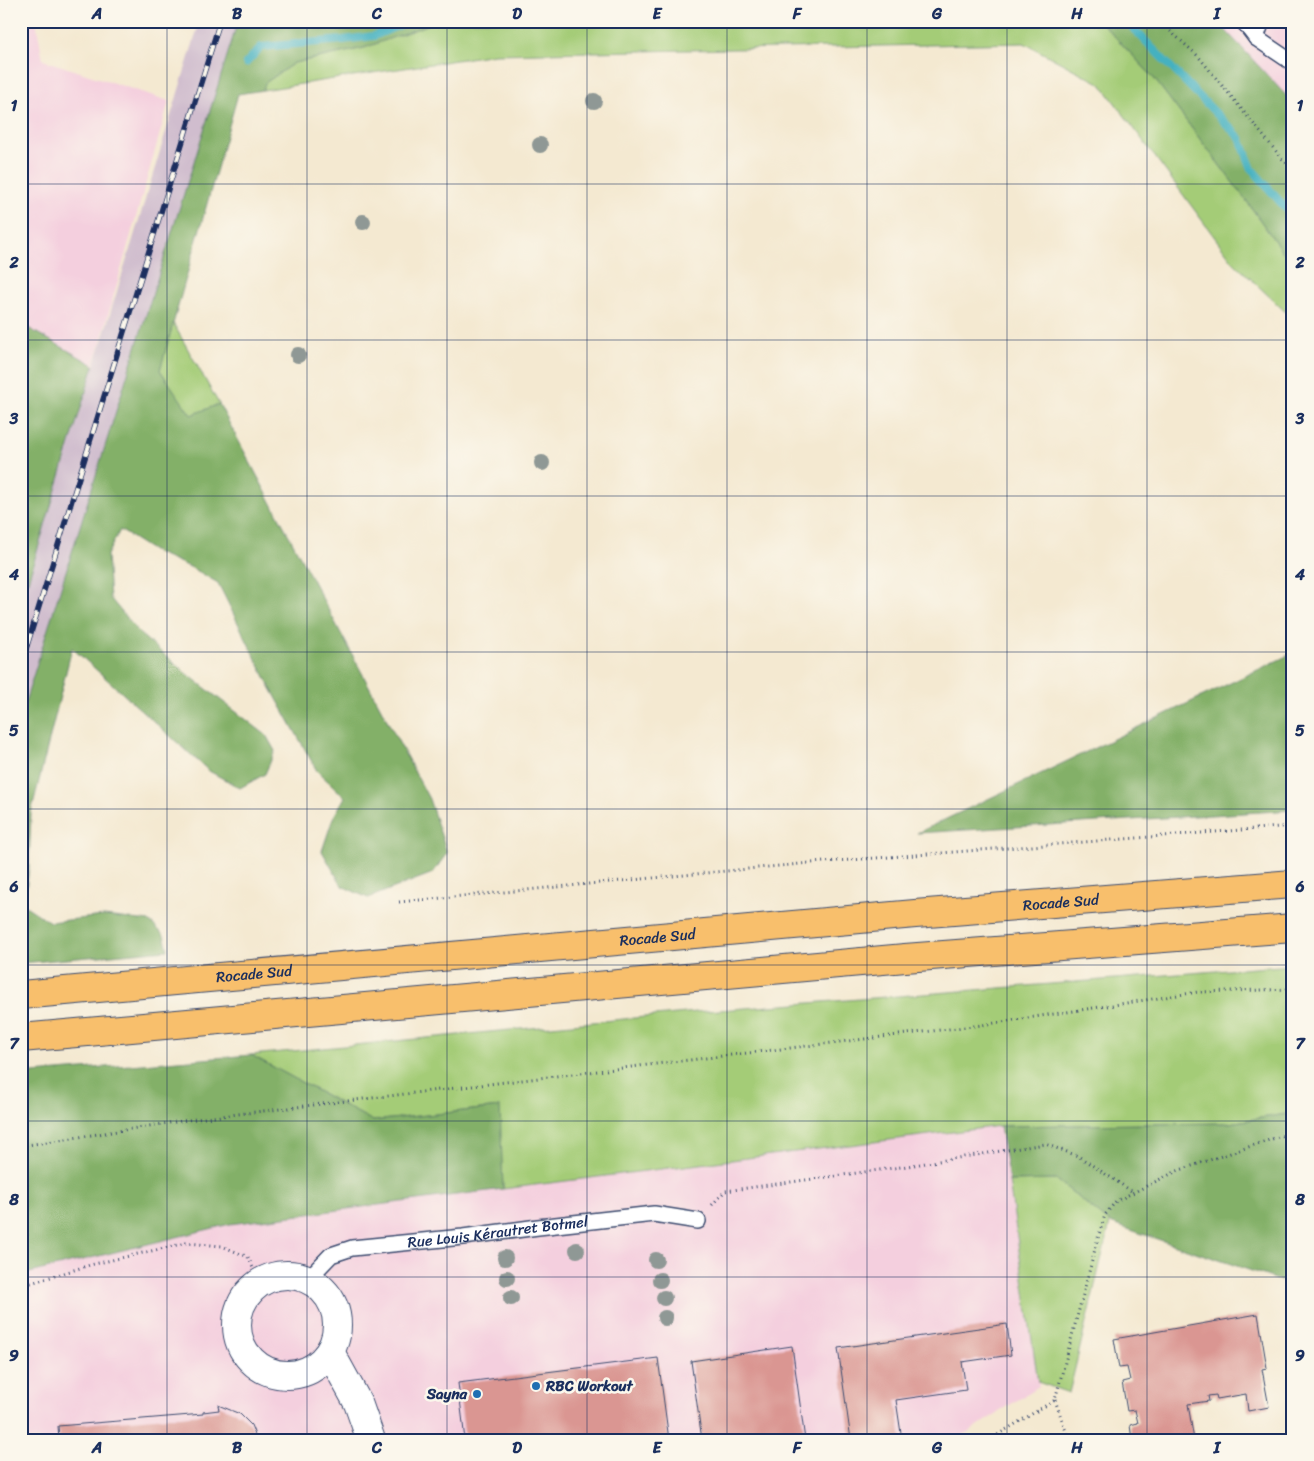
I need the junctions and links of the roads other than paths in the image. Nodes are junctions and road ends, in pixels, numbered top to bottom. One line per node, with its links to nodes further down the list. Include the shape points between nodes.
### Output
1 (1243, 21): 3 (lane)
2 (1262, 21): 3 (lane)
3 (1256, 38): 4 (lane)
4 (1293, 62)
5 (1293, 884): 7 (highway, Rocade Sud, via 915,914)
6 (1293, 928): 8 (highway, via 887,960)
7 (21, 994)
8 (21, 1038)
9 (698, 1221): 10 (lane, Rue Louis Kérautret Botmel, via 654,1214 352,1248 331,1255)
10 (308, 1279): 11 (street, via 325,1292 336,1311 337,1332); 11 (street, via 292,1275 275,1277 260,1283 247,1295 239,1311 237,1329 242,1347 265,1370 294,1376 320,1364)
11 (330, 1352): 12 (street, via 358,1403)
12 (371, 1440)

